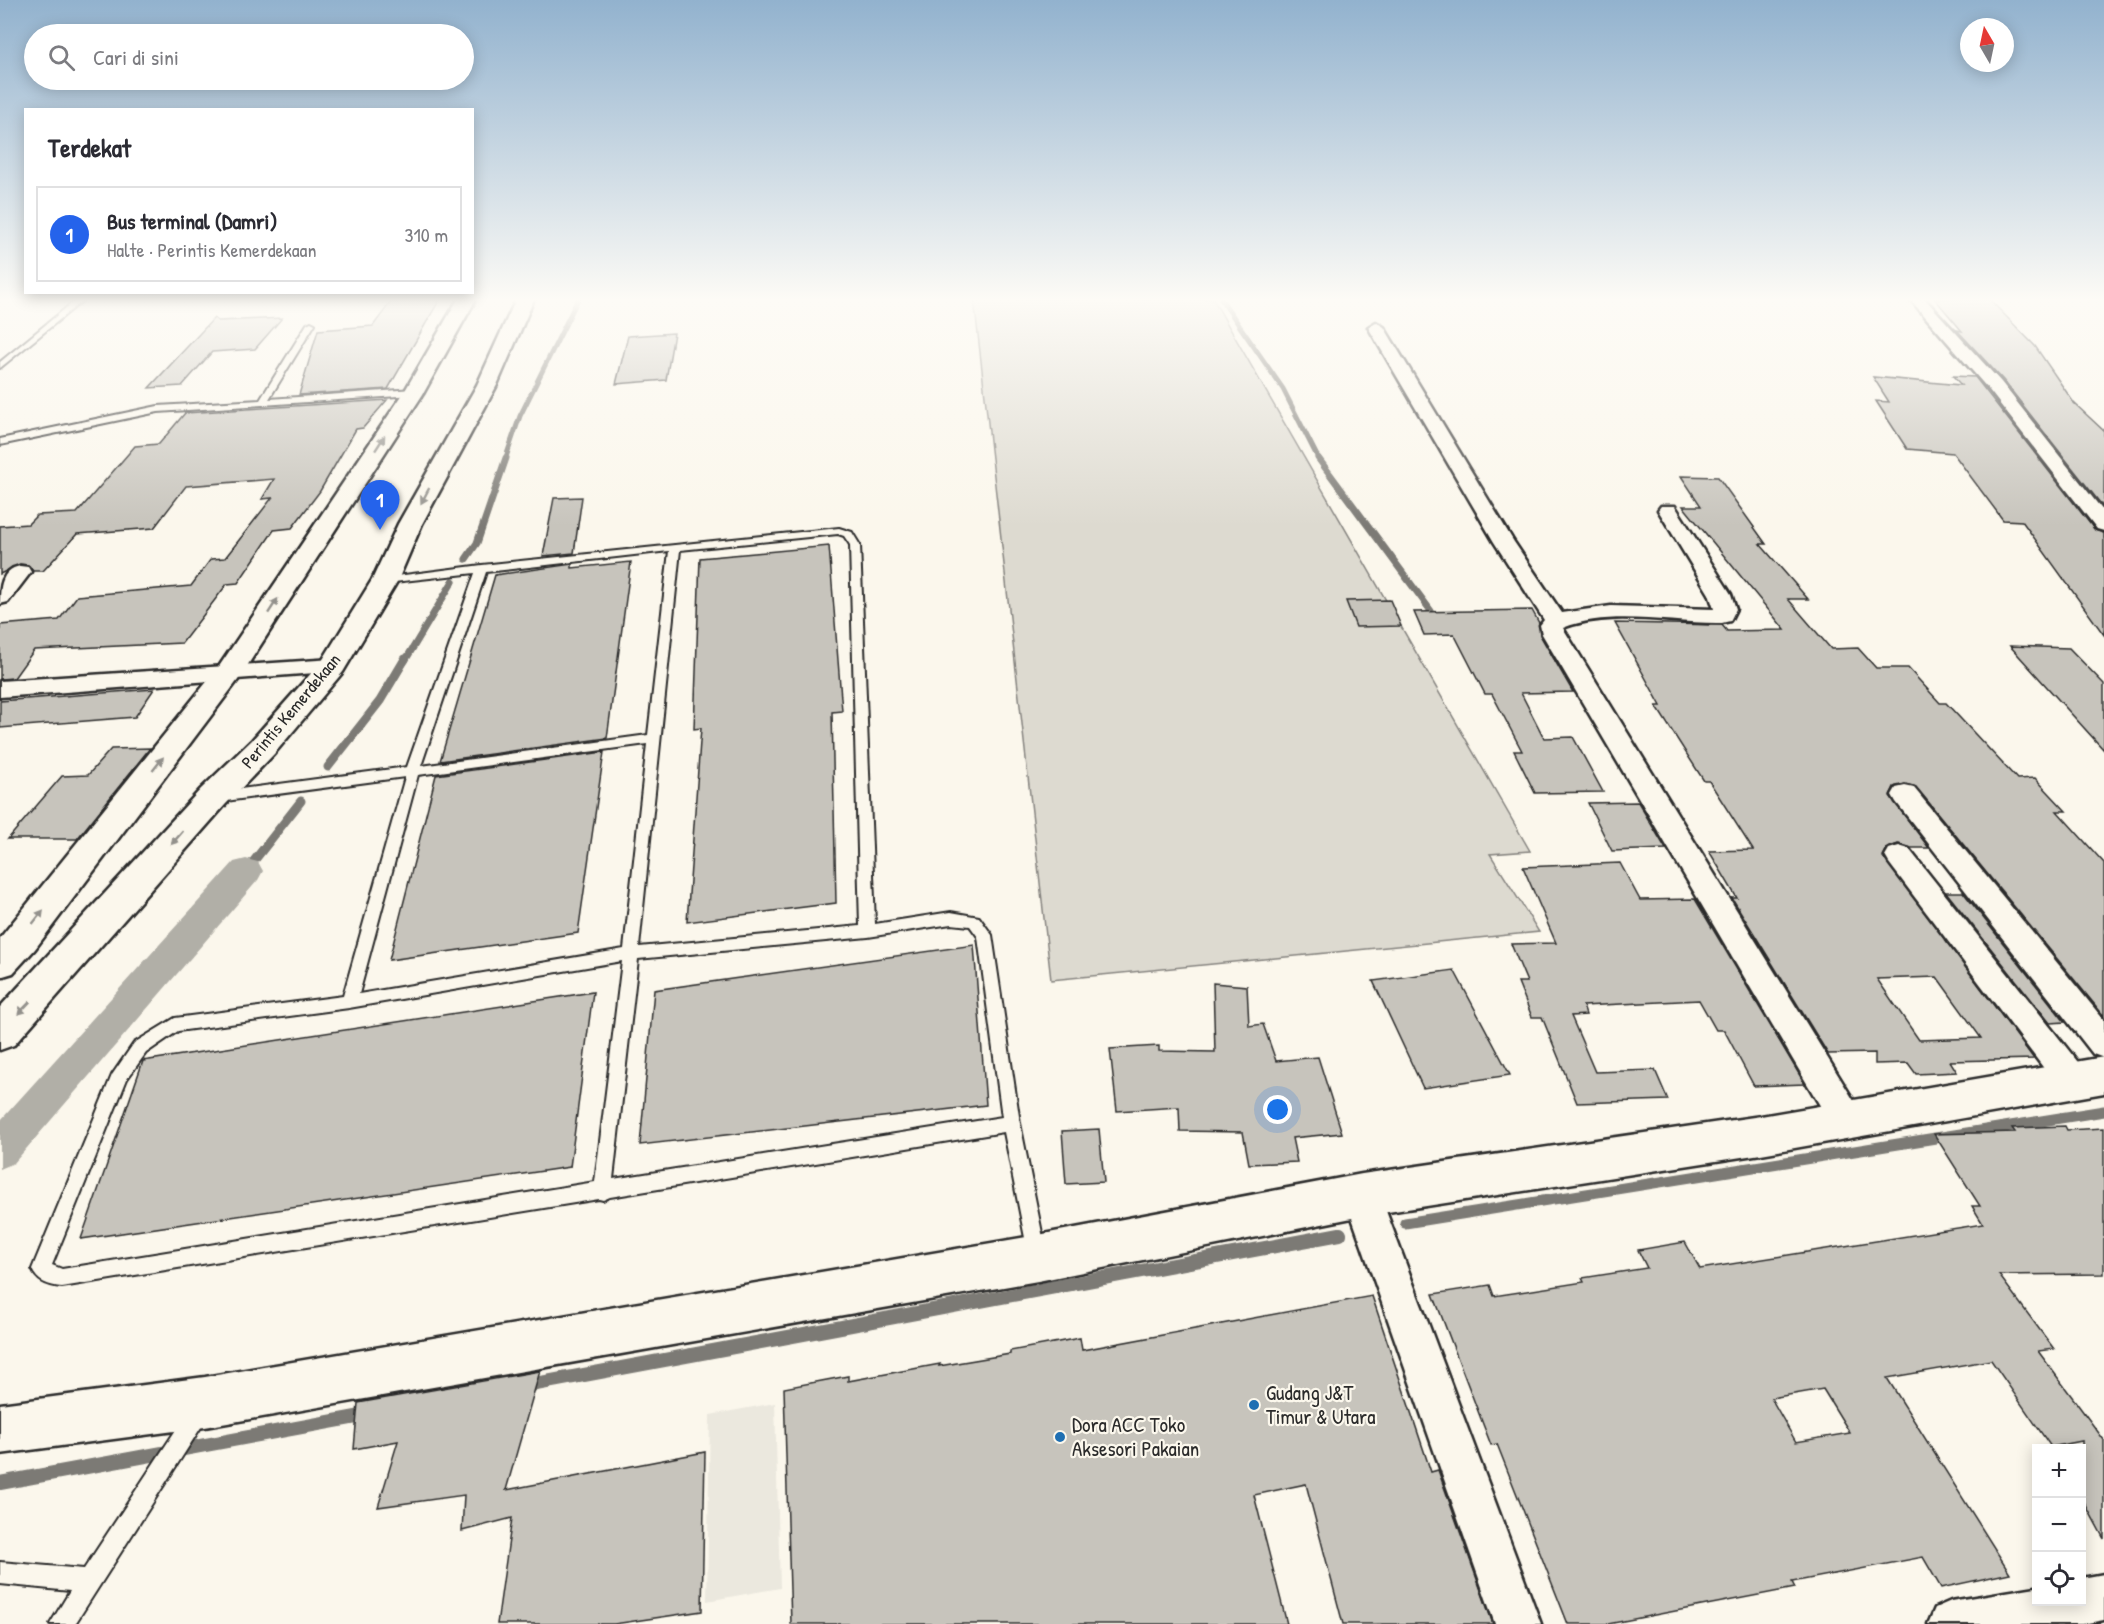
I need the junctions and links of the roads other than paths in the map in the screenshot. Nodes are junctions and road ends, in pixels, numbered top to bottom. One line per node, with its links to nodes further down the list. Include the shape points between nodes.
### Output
1 (279, 375): 7 (lane)
2 (424, 375): 6 (main road)
3 (492, 375): 14 (main road, Perintis Kemerdekaan, one-way to 14, via 410,524)
4 (1404, 375): 16 (street, via 1498,533)
5 (1985, 375): 10 (street)
6 (414, 392): 7 (lane); 18 (main road, one-way to 6)
7 (263, 401): 8 (lane, via 158,409)
8 (0, 442)
9 (1668, 510): 16 (street, via 1720,594 1725,609 1722,616 1634,613)
10 (2104, 525)
11 (675, 547): 12 (lane); 20 (lane); 25 (lane, via 839,531 848,534 855,545)
12 (482, 568): 14 (lane); 21 (lane)
13 (20, 572): 15 (street)
14 (385, 580): 17 (main road, Perintis Kemerdekaan)
15 (0, 597)
16 (1557, 622): 32 (street, via 1551,625 1553,634)
17 (333, 666): 18 (street); 23 (main road, Perintis Kemerdekaan, via 263,747)
18 (228, 674): 19 (street); 27 (main road, one-way to 18)
19 (0, 689)
20 (653, 739): 21 (lane); 26 (lane)
21 (413, 770): 23 (lane); 28 (lane)
22 (1905, 795): 30 (street)
23 (213, 797): 29 (main road, Perintis Kemerdekaan, one-way to 29)
24 (1899, 856): 31 (street)
25 (867, 931): 26 (lane); 33 (lane, via 951,918 974,921 985,935)
26 (631, 954): 28 (lane); 34 (lane)
27 (0, 962)
28 (349, 1002): 34 (lane, via 175,1025 140,1048 120,1075 41,1269 52,1277 62,1278)
29 (0, 1033)
30 (2104, 1044)
31 (2088, 1078): 32 (main road)
32 (1847, 1120): 35 (main road)
33 (1011, 1123): 34 (lane); 36 (lane)
34 (603, 1192)
35 (1362, 1195): 36 (main road); 45 (street)
36 (1038, 1258): 37 (main road)
37 (206, 1402): 38 (main road); 40 (lane)
38 (0, 1429)
39 (0, 1574): 40 (lane)
40 (90, 1581): 44 (lane)
41 (2104, 1597): 42 (street)
42 (2086, 1600)
43 (2053, 1606): 46 (street)
44 (62, 1624)
45 (1518, 1624)
46 (1951, 1624)

